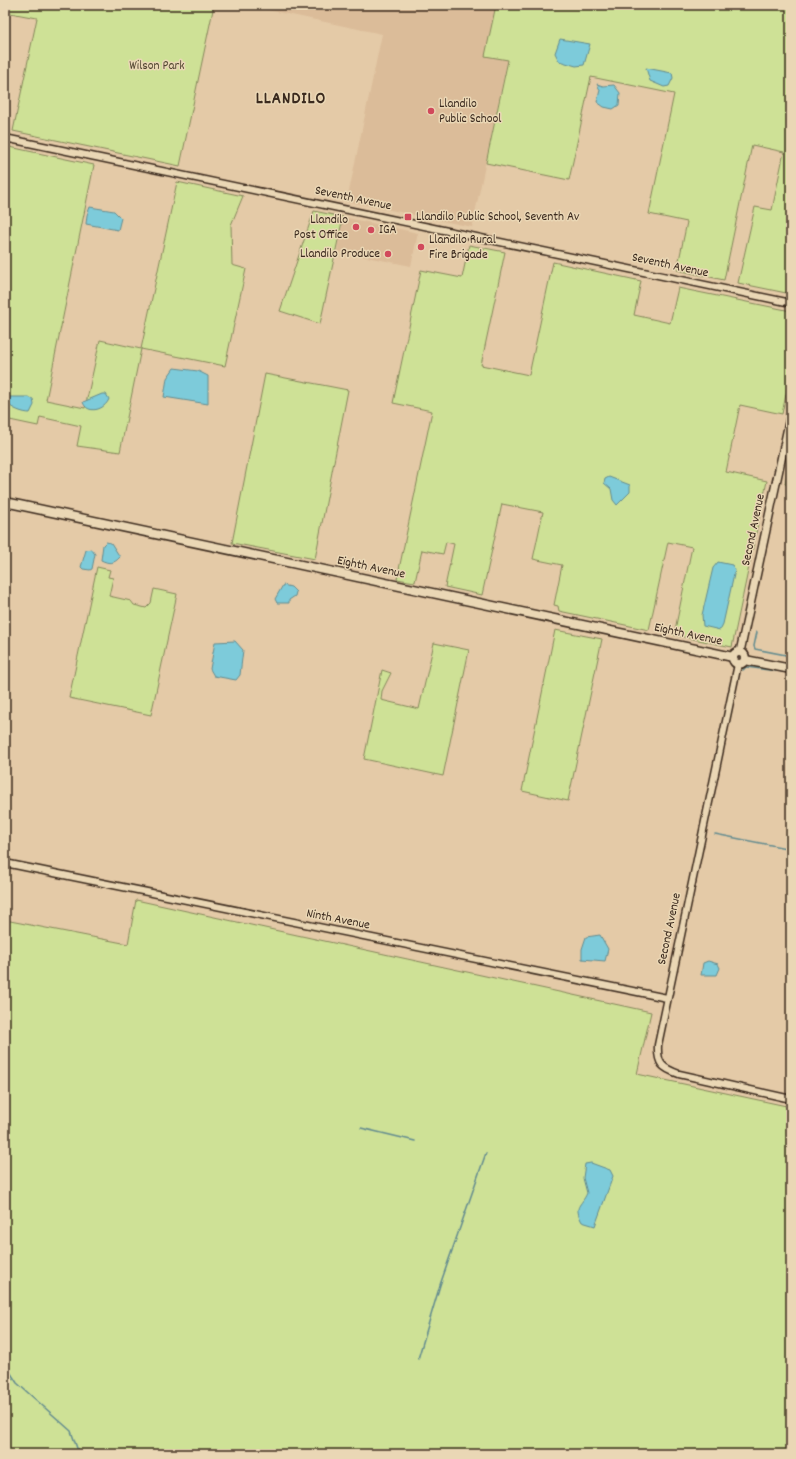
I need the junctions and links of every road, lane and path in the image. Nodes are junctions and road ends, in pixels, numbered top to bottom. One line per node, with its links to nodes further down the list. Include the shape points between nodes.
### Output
1 (5, 138): 2 (street, Seventh Avenue)
2 (791, 303)
3 (791, 413): 5 (street, Second Avenue)
4 (5, 502): 6 (main road, Eighth Avenue)
5 (740, 652): 6 (main road, via 736,652); 7 (main road, via 745,656)
6 (732, 657): 7 (main road, via 734,663)
7 (742, 662): 8 (main road); 10 (street, Second Avenue)
8 (791, 669)
9 (5, 863): 10 (street, Ninth Avenue)
10 (668, 998): 11 (street, Second Avenue, via 657,1056 666,1070)
11 (791, 1099)

